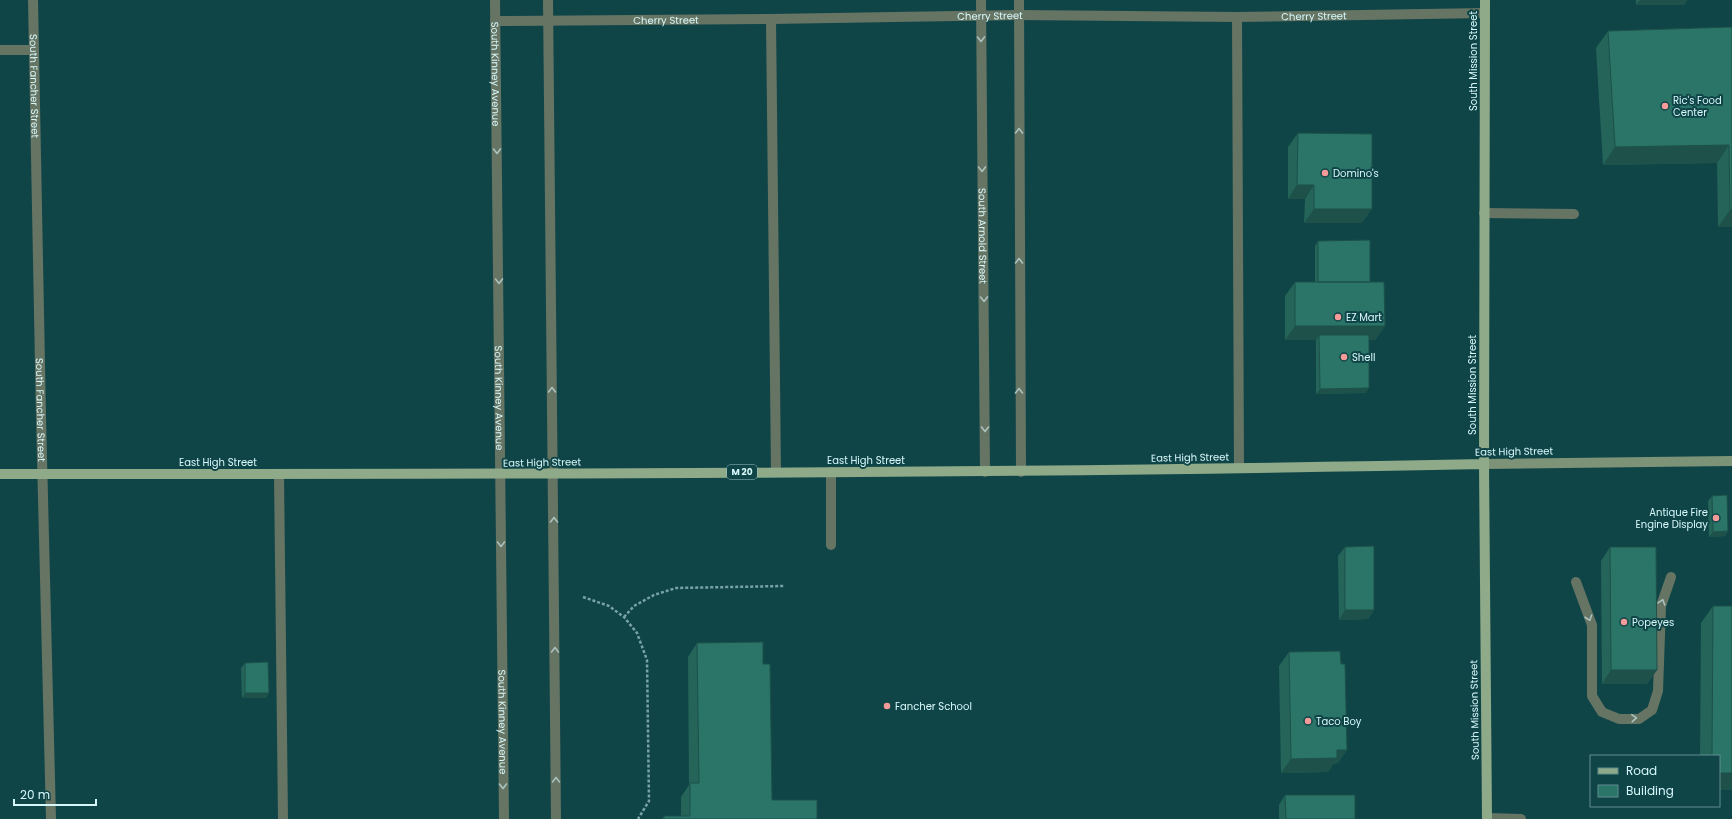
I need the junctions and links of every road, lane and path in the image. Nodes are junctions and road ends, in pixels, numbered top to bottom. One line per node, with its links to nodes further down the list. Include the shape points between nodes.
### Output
1 (33, 0): 15 (street, South Fancher Street)
2 (495, 0): 12 (street, South Kinney Avenue)
3 (548, 0): 13 (street)
4 (981, 0): 9 (street, South Arnold Street)
5 (1019, 0): 8 (street)
6 (1485, 0): 7 (main road, South Mission Street)
7 (1485, 14): 10 (street, Cherry Street); 16 (main road, South Mission Street)
8 (1019, 15): 9 (street, Cherry Street); 10 (street, Cherry Street); 24 (street, one-way to 8)
9 (981, 16): 11 (street, Cherry Street); 23 (street, South Arnold Street, one-way to 23)
10 (1237, 17): 20 (street)
11 (770, 19): 13 (street, Cherry Street); 21 (street)
12 (495, 21): 13 (street, Cherry Street); 28 (street, South Kinney Avenue, one-way to 28)
13 (548, 21): 29 (street, one-way to 13)
14 (0, 50): 15 (street)
15 (34, 50): 26 (street, South Fancher Street)
16 (1484, 213): 17 (street); 19 (main road, South Mission Street)
17 (1574, 214)
18 (1732, 461): 19 (street, East High Street)
19 (1484, 464): 20 (main road, East High Street / M 20); 43 (main road, South Mission Street)
20 (1239, 468): 24 (main road, East High Street / M 20)
21 (776, 472): 22 (main road, East High Street / M 20); 29 (main road, East High Street / M 20)
22 (831, 472): 23 (main road, East High Street / M 20); 30 (street)
23 (985, 472): 24 (main road, East High Street / M 20)
24 (1021, 472)
25 (0, 474): 26 (main road, East High Street / M 20)
26 (42, 474): 27 (main road, East High Street / M 20); 37 (street, South Fancher Street)
27 (279, 474): 28 (main road, East High Street / M 20); 38 (street)
28 (500, 474): 29 (main road, East High Street / M 20); 39 (street, South Kinney Avenue, one-way to 39)
29 (553, 474): 40 (street, one-way to 29)
30 (831, 545)
31 (1671, 576): 32 (street, one-way to 31, via 1592,625 1592,696 1602,712 1619,719 1639,719 1652,710 1658,691 1661,606)
32 (1576, 582)
33 (784, 586): 35 (path, via 676,588 654,595 634,606)
34 (583, 597): 35 (path, via 609,606)
35 (624, 617): 36 (path, via 637,633 647,660 649,801)
36 (642, 812): 41 (path); 42 (path)
37 (51, 819)
38 (283, 819)
39 (504, 819)
40 (556, 819)
41 (638, 819)
42 (642, 819)
43 (1487, 819): 44 (street)
44 (1521, 819)

